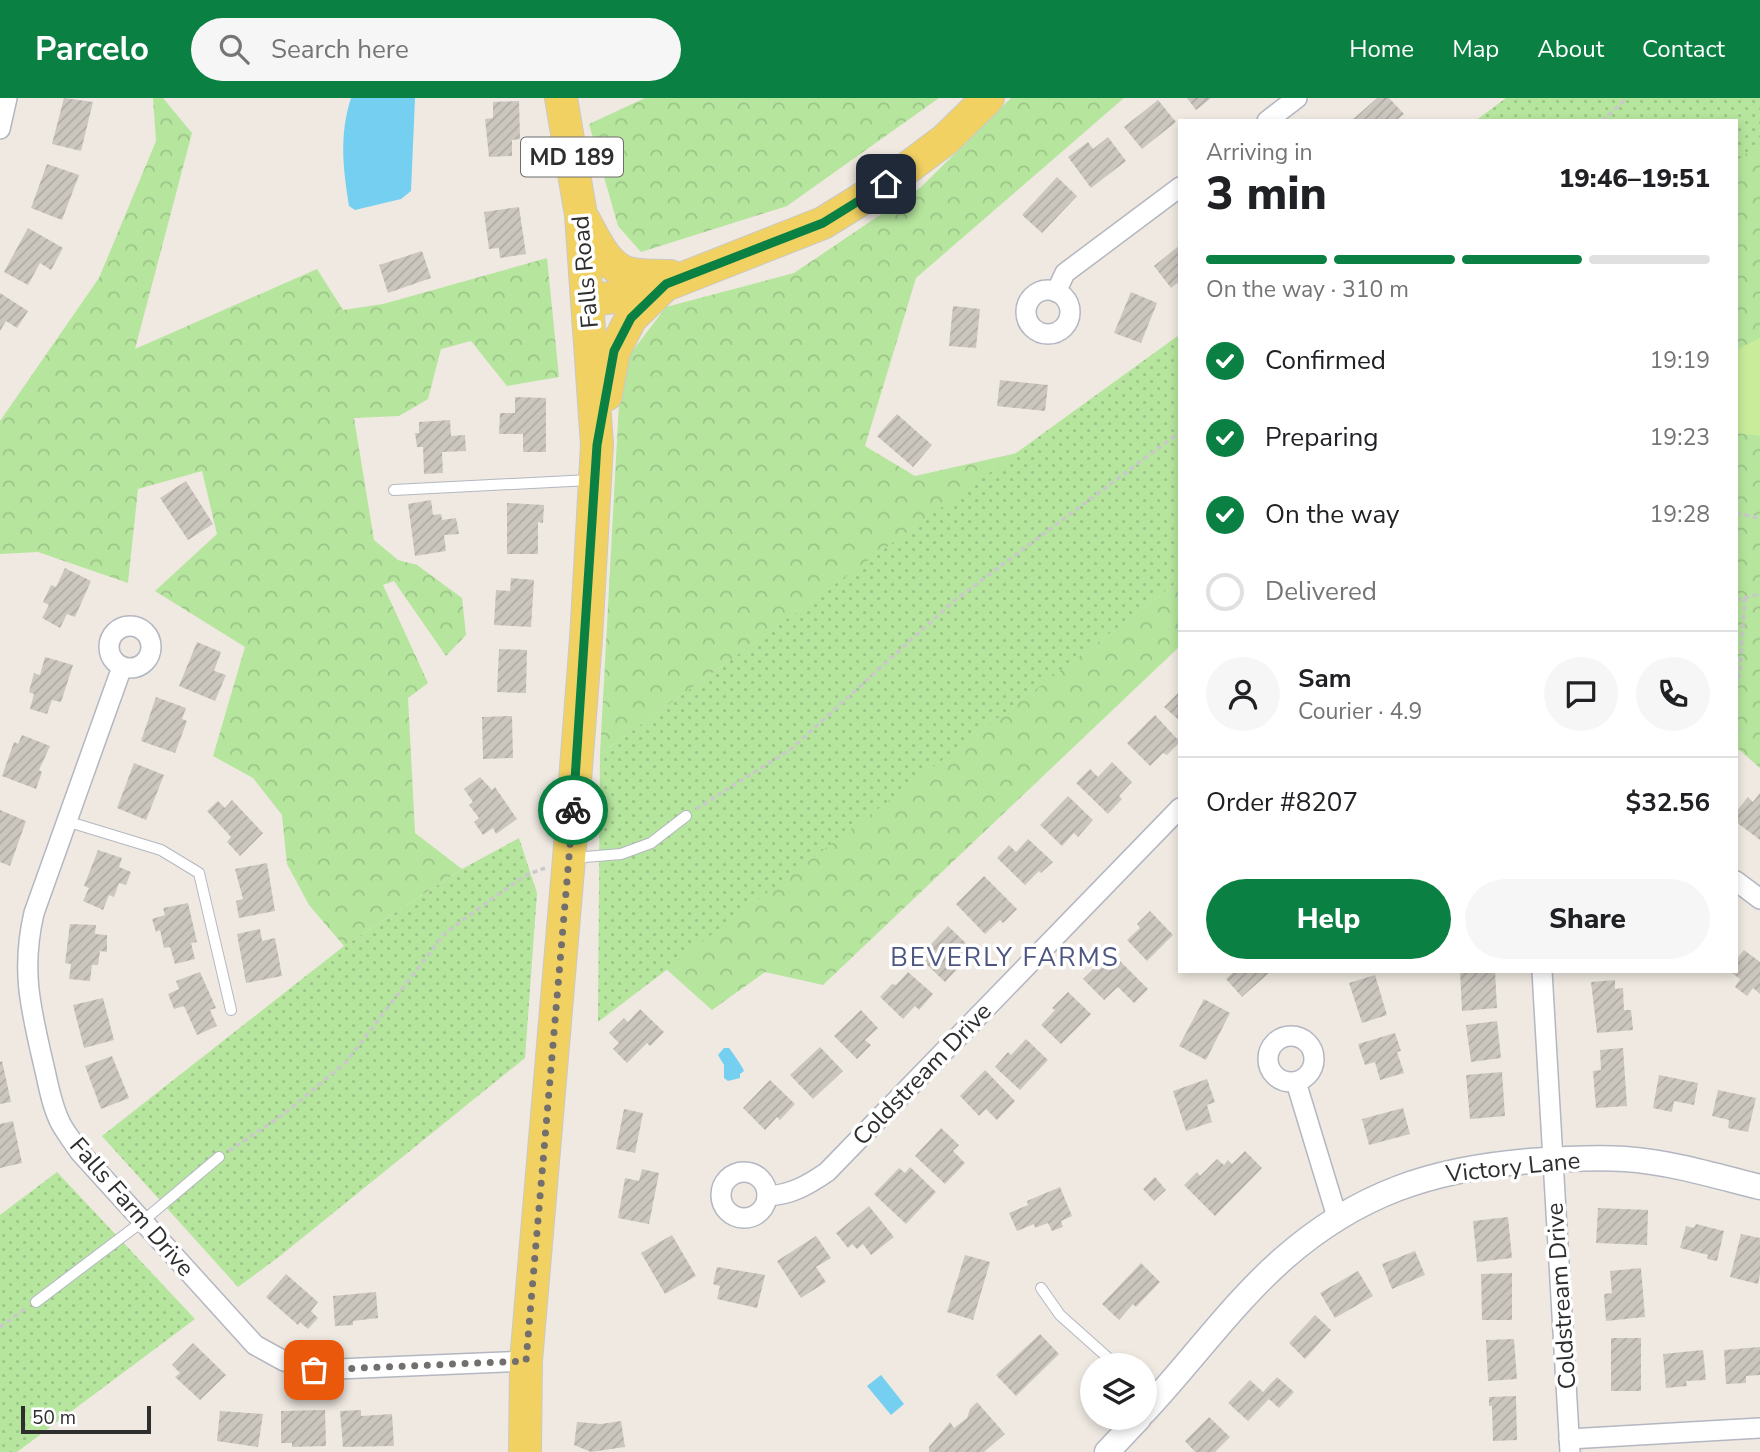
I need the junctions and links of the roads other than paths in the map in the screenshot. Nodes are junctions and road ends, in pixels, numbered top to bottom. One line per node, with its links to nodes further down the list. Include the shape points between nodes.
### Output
1 (7, 98): 6 (street)
2 (561, 98): 8 (main road, Falls Road / MD 189)
3 (989, 98): 9 (main road, via 946,139 823,223)
4 (1297, 98): 5 (street)
5 (1270, 119)
6 (0, 129)
7 (1178, 188): 10 (street, via 1065,273)
8 (581, 215): 9 (main road, via 604,256 622,271); 11 (main road, Falls Road / MD 189)
9 (676, 281): 11 (main road, via 648,292); 12 (main road, via 631,318 614,351)
10 (1056, 292)
11 (588, 301): 12 (main road, Falls Road / MD 189)
12 (597, 445): 13 (main road, Falls Road / MD 189)
13 (596, 479): 14 (lane); 19 (main road, Falls Road / MD 189)
14 (394, 490)
15 (122, 667): 18 (street, Falls Farm Drive)
16 (1178, 810): 28 (street, Coldstream Drive, via 827,1172 787,1194)
17 (686, 816): 19 (lane, via 651,843 621,854)
18 (66, 821): 23 (lane, via 161,850 198,873); 30 (street, Falls Farm Drive, via 27,942 31,1012 61,1123 79,1151)
19 (569, 858): 34 (main road, Falls Road / MD 189)
20 (1738, 882): 21 (street)
21 (1760, 899)
22 (1542, 973): 26 (street, Coldstream Drive)
23 (231, 1010)
24 (1296, 1082): 29 (street)
25 (219, 1157): 30 (lane)
26 (1552, 1160): 27 (street, Victory Lane, via 1626,1159); 29 (street, Victory Lane, via 1444,1173); 38 (street, Coldstream Drive)
27 (1760, 1187)
28 (767, 1196)
29 (1337, 1217): 35 (street, Victory Lane, via 1280,1261)
30 (143, 1221): 32 (lane); 34 (street, Falls Farm Drive, via 255,1345 284,1361 314,1370)
31 (1041, 1288): 33 (lane, via 1060,1315)
32 (36, 1302)
33 (1103, 1353)
34 (526, 1361): 39 (main road, Falls Road / MD 189)
35 (1157, 1393)
36 (1760, 1428): 38 (street)
37 (1125, 1430): 40 (street, Victory Lane)
38 (1570, 1445)
39 (525, 1452)
40 (1107, 1452)

